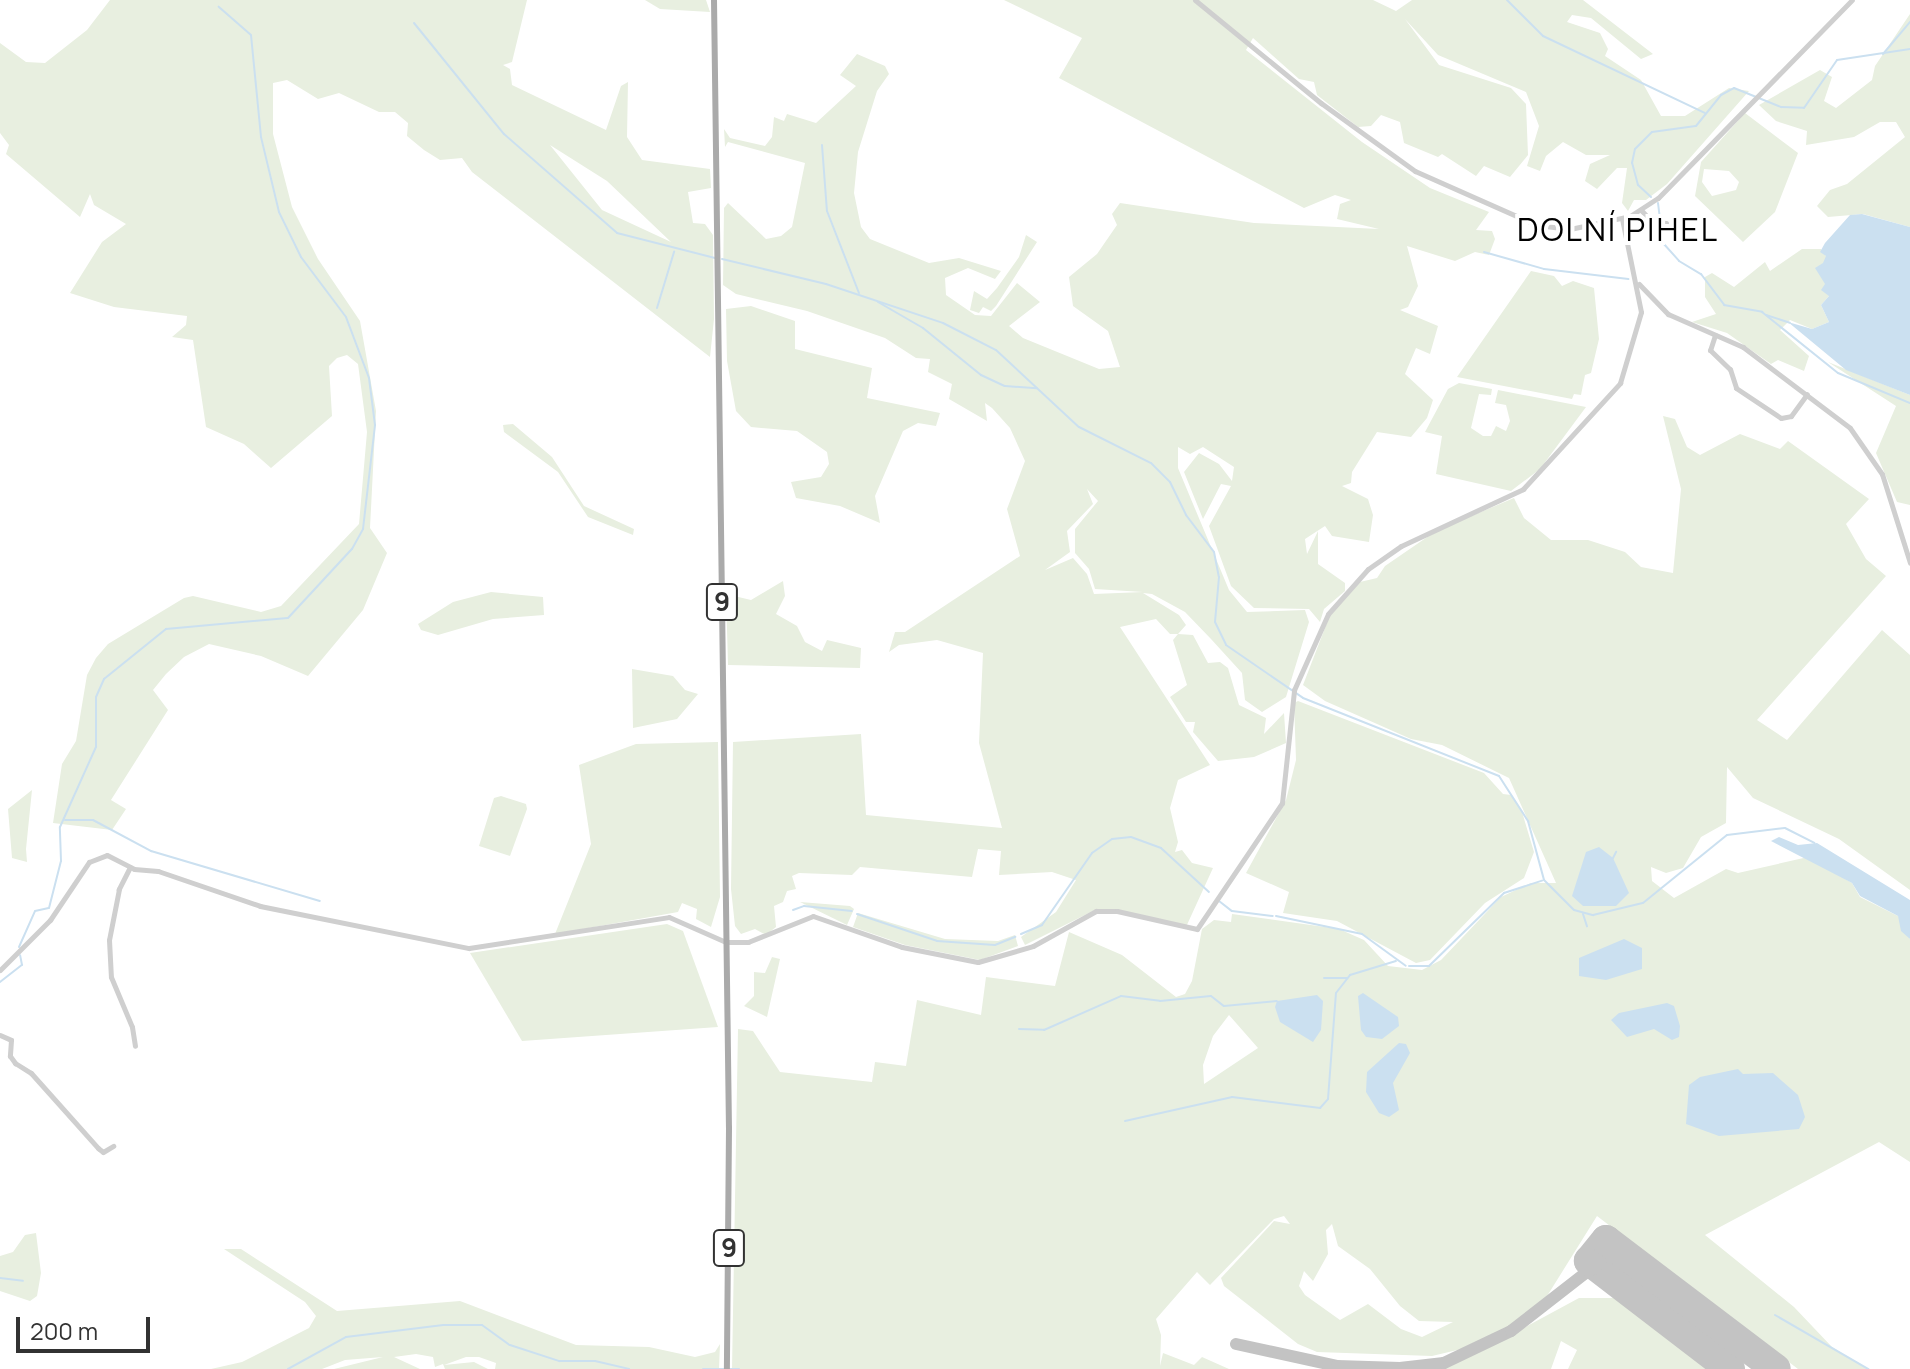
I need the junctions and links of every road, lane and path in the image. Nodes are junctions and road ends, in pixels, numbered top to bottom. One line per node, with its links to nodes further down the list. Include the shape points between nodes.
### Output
1 (714, 0): 12 (main road, 9)
2 (1195, 0): 5 (street, via 1321,103 1428,179 1555,229)
3 (1852, 0): 4 (street, via 1679,179)
4 (1641, 210): 5 (street); 6 (street)
5 (1622, 219): 7 (street)
6 (1663, 223)
7 (1639, 283): 8 (street, via 1668,314); 12 (street, via 1640,320 1620,383 1547,467 1508,498 1424,533 1389,554 1328,614 1294,690 1282,803 1202,926 1185,930 1151,917 1096,911 1033,946 978,962 902,947 813,916 763,938)
8 (1715, 335): 9 (street, via 1743,347); 9 (street, via 1710,350 1730,369 1735,387 1781,418 1791,416)
9 (1807, 394): 10 (street, via 1850,428 1882,474)
10 (1910, 563)
11 (130, 867): 12 (street, via 158,871 260,906 450,945 496,946 669,917); 13 (street, via 107,855 89,862 50,920); 15 (street, via 115,908 110,964)
12 (726, 942): 17 (main road, 9)
13 (0, 970)
14 (0, 1035): 16 (street, via 11,1040 15,1063 31,1073 98,1148 103,1152)
15 (135, 1046)
16 (113, 1146)
17 (727, 1369)

